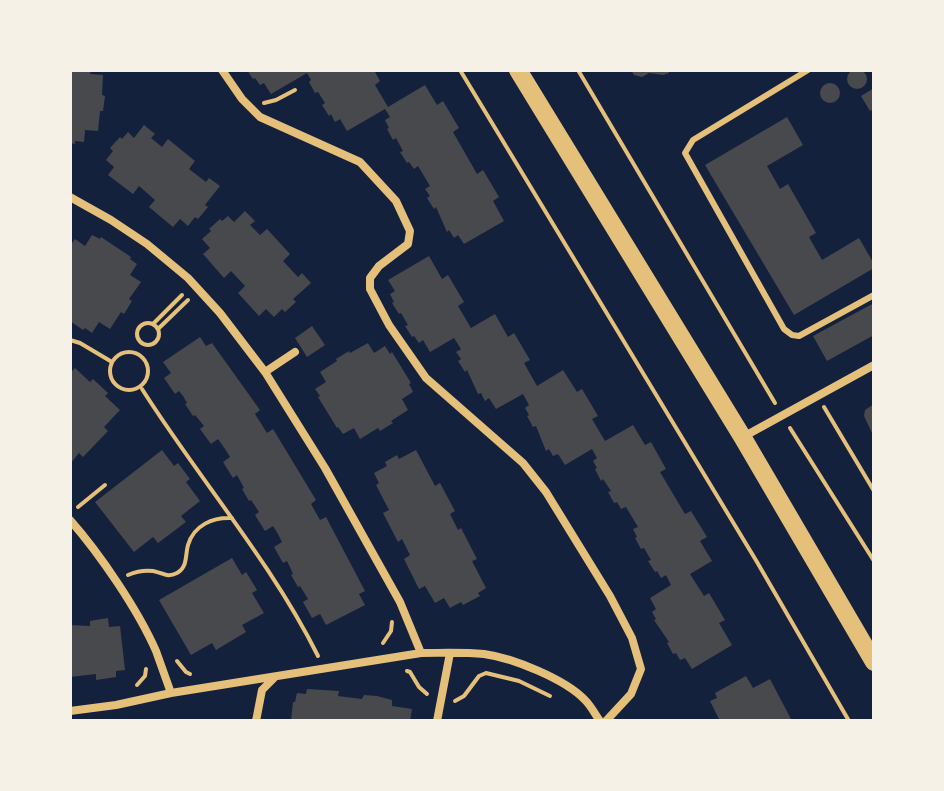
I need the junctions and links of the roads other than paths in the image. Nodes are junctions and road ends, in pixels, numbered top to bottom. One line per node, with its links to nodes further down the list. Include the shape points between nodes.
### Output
1 (222, 70): 20 (street, via 260,117 360,162 396,201 410,231 408,244 379,266 370,278 370,289 426,378 523,463 546,492 610,596 641,669 631,694)
2 (518, 70): 9 (main road)
3 (808, 70): 5 (lane, via 693,140 685,153 784,329 799,336)
4 (70, 197): 8 (street, via 147,244 188,278)
5 (874, 295)
6 (295, 352): 8 (street)
7 (874, 365): 9 (street)
8 (265, 372): 11 (street, via 400,602)
9 (743, 438): 13 (main road)
10 (70, 520): 15 (street, via 135,612)
11 (421, 653): 12 (street); 14 (street)
12 (450, 653): 18 (street); 19 (street, via 486,655 558,680 585,700)
13 (874, 662)
14 (274, 677): 15 (street); 17 (street, via 262,690)
15 (171, 693): 16 (street)
16 (70, 711)
17 (256, 721)
18 (437, 721)
19 (600, 721)
20 (606, 721)

